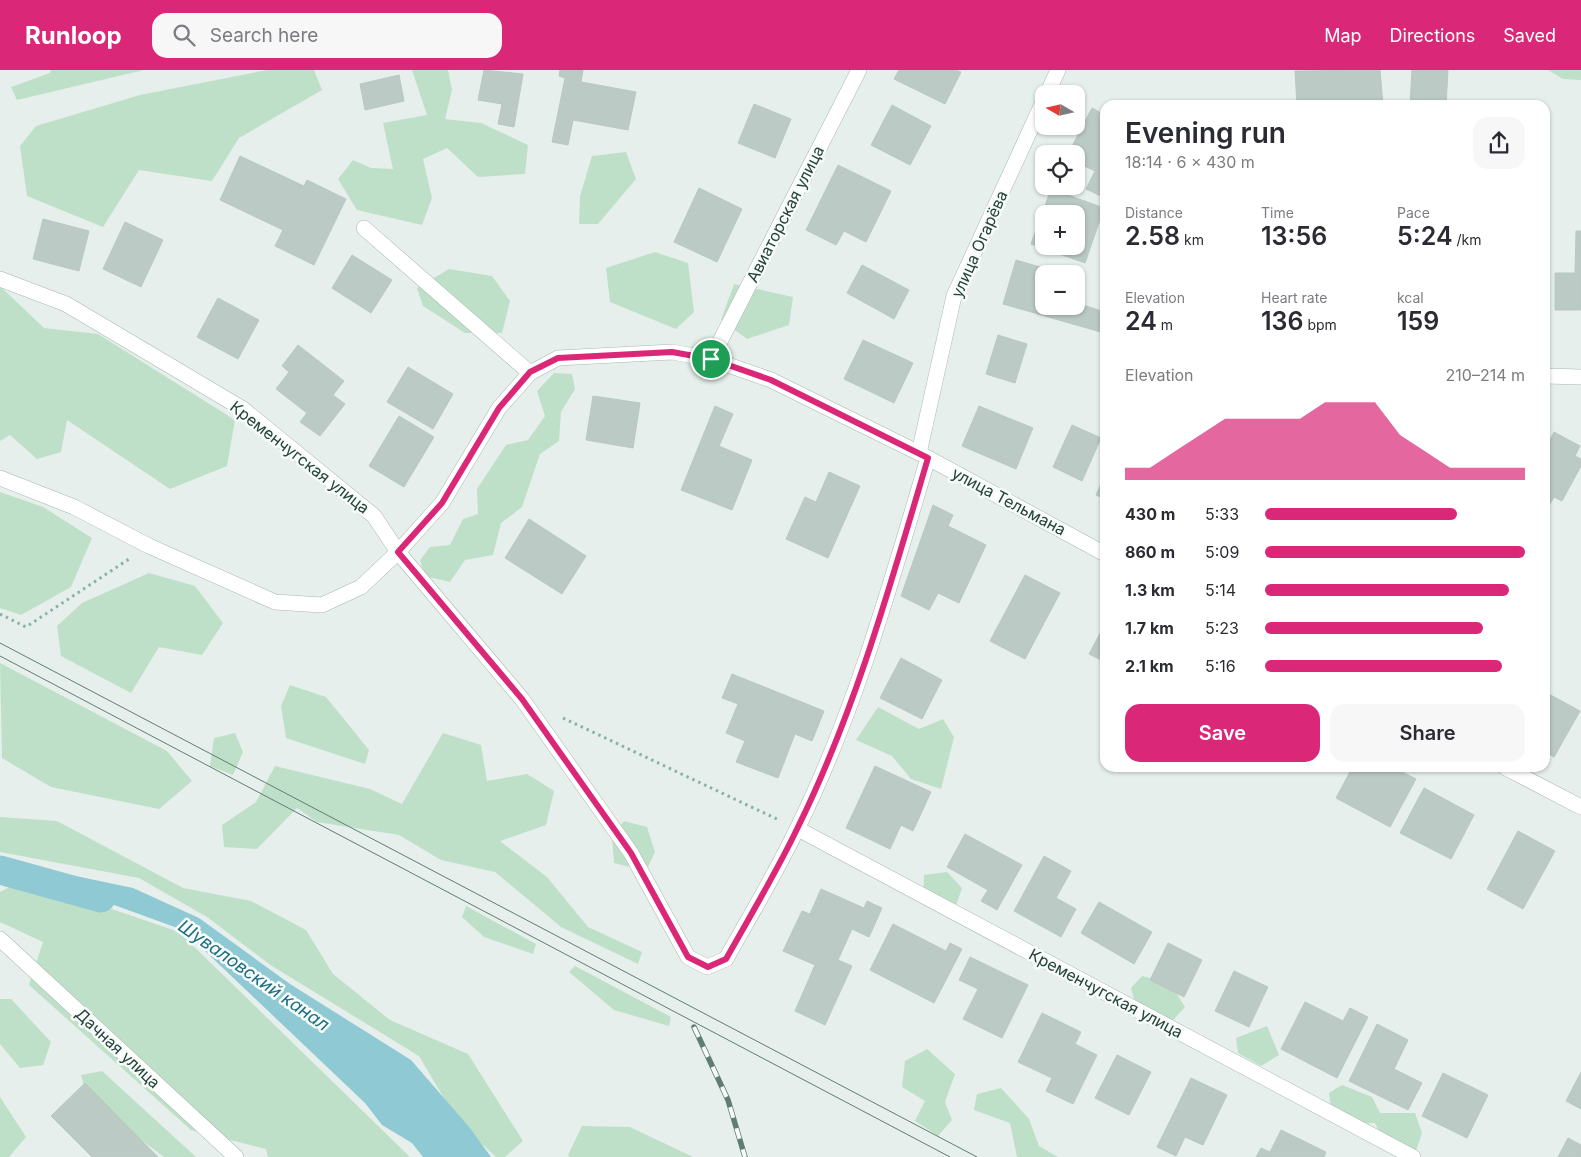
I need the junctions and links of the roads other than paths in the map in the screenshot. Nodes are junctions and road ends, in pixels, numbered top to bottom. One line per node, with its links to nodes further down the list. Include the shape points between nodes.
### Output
1 (858, 70): 7 (street, Авиаторская улица)
2 (1058, 70): 3 (street)
3 (1051, 85)
4 (1035, 120): 11 (street, улица Огарёва, via 954,296)
5 (364, 228): 8 (street)
6 (0, 279): 14 (street, Кременчугская улица, via 66,304 243,409 374,516)
7 (711, 359): 8 (street, улица Тельмана, via 672,352 558,358); 11 (street, улица Тельмана, via 771,380)
8 (530, 372): 14 (street, улица Тельмана, via 499,408 442,503)
9 (1550, 376): 10 (street)
10 (1581, 377)
11 (924, 456): 13 (street, улица Тельмана); 17 (street, улица Огарёва, via 892,580 846,716)
12 (0, 478): 14 (street, улица Тельмана, via 74,508 149,546 275,602 322,605 361,587)
13 (1100, 551)
14 (398, 552): 19 (street, Кременчугская улица, via 522,699 631,853 688,957 708,967)
15 (1514, 772): 16 (street)
16 (1581, 807)
17 (798, 829): 19 (street, улица Огарёва); 21 (street, Кременчугская улица)
18 (2, 944): 20 (street, Дачная улица)
19 (726, 959)
20 (236, 1157)
21 (1414, 1157)

